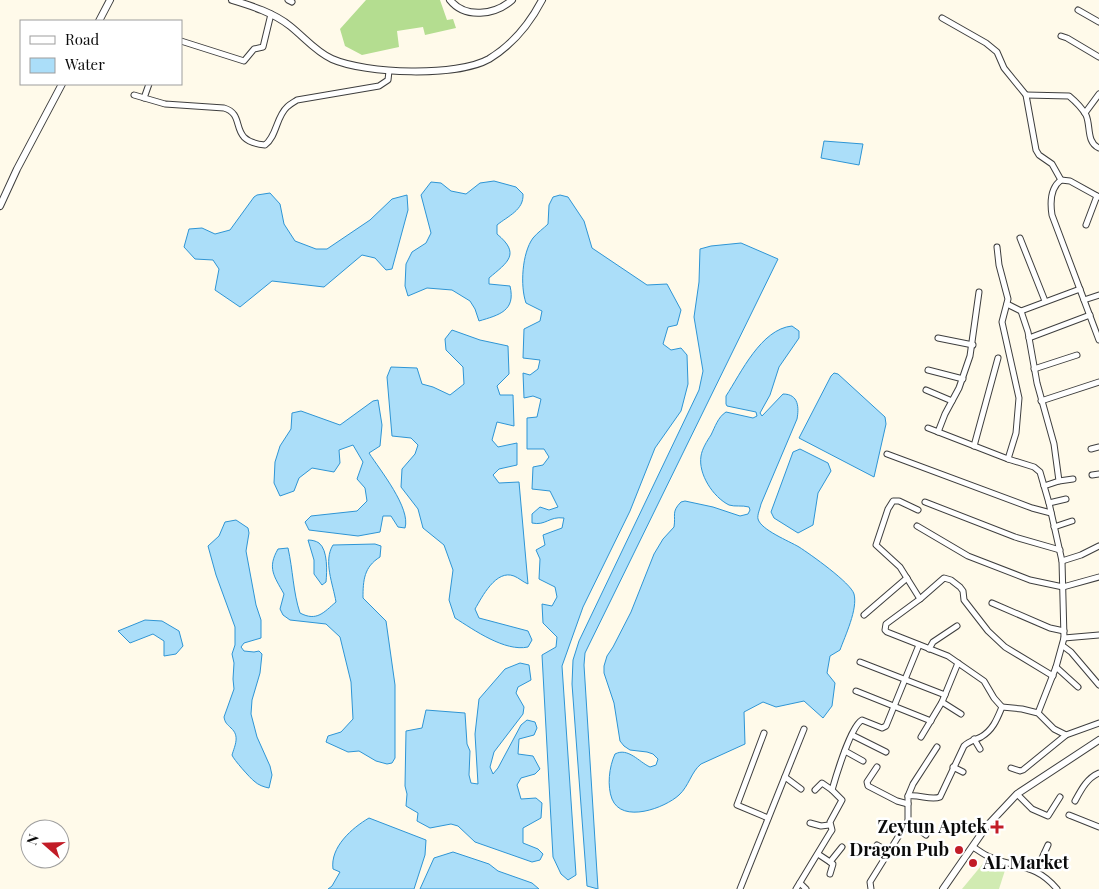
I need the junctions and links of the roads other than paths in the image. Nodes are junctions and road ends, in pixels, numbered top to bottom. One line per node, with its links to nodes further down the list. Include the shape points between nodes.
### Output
1 (110, 0): 9 (street)
2 (232, 0): 7 (street)
3 (450, 0): 4 (street, via 460,10 478,13)
4 (512, 0)
5 (542, 0): 14 (street, via 521,31 487,60 461,68)
6 (1078, 10): 10 (street)
7 (271, 14): 12 (street, via 263,47 254,49 244,61); 14 (street, via 332,59 363,68)
8 (942, 18): 19 (street, via 992,47 1009,76)
9 (99, 20)
10 (1099, 22)
11 (1060, 36): 13 (street)
12 (182, 41)
13 (1099, 57)
14 (390, 71): 20 (street, via 388,80 379,86 298,100 287,107 265,145 246,139 240,133 232,110 165,104)
15 (61, 85): 25 (street)
16 (149, 85): 20 (street)
17 (1099, 94): 21 (street)
18 (134, 95): 20 (street)
19 (1026, 95): 21 (street, via 1069,96); 23 (street, via 1036,150 1052,164)
20 (144, 98)
21 (1085, 113): 22 (street, via 1091,140)
22 (1099, 148)
23 (1061, 180): 24 (street, via 1070,181); 29 (street, via 1054,188 1051,207)
24 (1098, 197): 26 (street)
25 (0, 206)
26 (1086, 225)
27 (1020, 238): 33 (street)
28 (997, 247): 34 (street)
29 (1080, 289): 32 (street); 33 (street)
30 (979, 292): 40 (street)
31 (1099, 295): 32 (street)
32 (1084, 300): 36 (street)
33 (1045, 302): 35 (street)
34 (1007, 304): 35 (street); 56 (street, via 1002,322 1019,398 1016,433)
35 (1021, 311): 38 (street)
36 (1090, 315): 38 (street); 39 (street)
37 (938, 338): 40 (street)
38 (1029, 338): 43 (street)
39 (1099, 340)
40 (973, 345): 45 (street)
41 (1077, 355): 43 (street)
42 (998, 358): 52 (street)
43 (1034, 369): 49 (street)
44 (928, 370): 45 (street)
45 (963, 379): 48 (street)
46 (1099, 382): 49 (street)
47 (926, 390): 48 (street)
48 (952, 401): 51 (street)
49 (1041, 401): 60 (street, via 1054,444)
50 (928, 428): 51 (street)
51 (938, 432): 52 (street)
52 (974, 446): 56 (street)
53 (1099, 447): 54 (street)
54 (1091, 449)
55 (887, 454): 66 (street)
56 (1008, 459): 61 (street, via 1037,469)
57 (1099, 474): 58 (street)
58 (1092, 475)
59 (1073, 479): 60 (street)
60 (1059, 481): 61 (street)
61 (1044, 486): 64 (street)
62 (1066, 499): 64 (street)
63 (924, 502): 71 (street, via 1015,537)
64 (1049, 503): 66 (street)
65 (918, 510): 73 (street, via 893,501 876,545 894,560)
66 (1051, 513): 69 (street)
67 (1072, 521): 69 (street)
68 (917, 526): 75 (street, via 968,556 1000,570)
69 (1054, 528): 71 (street)
70 (1099, 546): 72 (street)
71 (1060, 550): 72 (street)
72 (1062, 561): 75 (street)
73 (907, 578): 76 (street); 78 (street)
74 (1099, 578): 75 (street)
75 (1063, 587): 80 (street)
76 (920, 599): 83 (street, via 884,627 887,632); 89 (street, via 944,578 951,580 963,591 964,600 978,618 1005,647)
77 (992, 603): 80 (street)
78 (864, 615)
79 (957, 626): 85 (street, via 933,642)
80 (1064, 631): 82 (street)
81 (1099, 635): 82 (street)
82 (1064, 638): 84 (street)
83 (919, 645): 85 (street); 90 (street)
84 (1063, 646): 88 (street); 91 (street)
85 (929, 649): 87 (street)
86 (860, 662): 90 (street)
87 (958, 663): 94 (street); 97 (street, via 984,682)
88 (1056, 667): 89 (street); 92 (street)
89 (1053, 676): 98 (street)
90 (905, 680): 94 (street); 96 (street)
91 (1099, 685)
92 (1078, 687)
93 (856, 691): 96 (street)
94 (945, 695): 95 (street)
95 (942, 702): 99 (street); 100 (street)
96 (895, 706): 100 (street); 104 (street, via 884,728 860,720)
97 (1002, 707): 98 (street); 107 (street, via 994,726)
98 (1038, 713): 105 (street, via 1054,729)
99 (962, 714)
100 (931, 721): 106 (street)
101 (1099, 723): 105 (street)
102 (804, 729): 119 (street)
103 (764, 733): 129 (street, via 737,805)
104 (852, 735): 111 (street); 112 (street)
105 (1066, 735): 116 (street, via 1023,770)
106 (921, 738)
107 (974, 740): 110 (street); 115 (street, via 964,746)
108 (1099, 740): 123 (street)
109 (937, 748): 124 (street)
110 (980, 749)
111 (845, 751): 113 (street); 122 (street)
112 (886, 752)
113 (863, 761)
114 (877, 767): 127 (street, via 867,782 868,786)
115 (953, 767): 117 (street); 124 (street, via 938,799)
116 (1011, 768)
117 (963, 772)
118 (1099, 773): 126 (street, via 1091,777)
119 (785, 777): 120 (street); 129 (street)
120 (801, 789)
121 (815, 790): 122 (street, via 822,783)
122 (832, 790): 132 (street, via 842,800)
123 (1017, 794): 125 (street, via 1032,809 1048,816); 138 (street, via 994,817)
124 (908, 796): 127 (street)
125 (1060, 797)
126 (1076, 801)
127 (908, 804): 130 (street)
128 (1069, 815): 133 (street)
129 (768, 818): 145 (street)
130 (908, 822): 134 (street); 139 (street)
131 (810, 824): 132 (street)
132 (829, 825): 140 (street, via 832,830)
133 (1099, 827)
134 (926, 835)
135 (877, 845): 139 (street)
136 (1048, 845): 142 (street)
137 (842, 847): 141 (street)
138 (973, 847): 142 (street, via 992,858); 149 (street)
139 (889, 852): 148 (street, via 870,882)
140 (818, 854): 141 (street); 144 (street)
141 (830, 862): 143 (street, via 833,866)
142 (1036, 871): 150 (street)
143 (830, 874)
144 (800, 883): 146 (street); 147 (street)
145 (740, 889)
146 (796, 889)
147 (806, 889)
148 (871, 889)
149 (943, 889)
150 (1057, 889)

